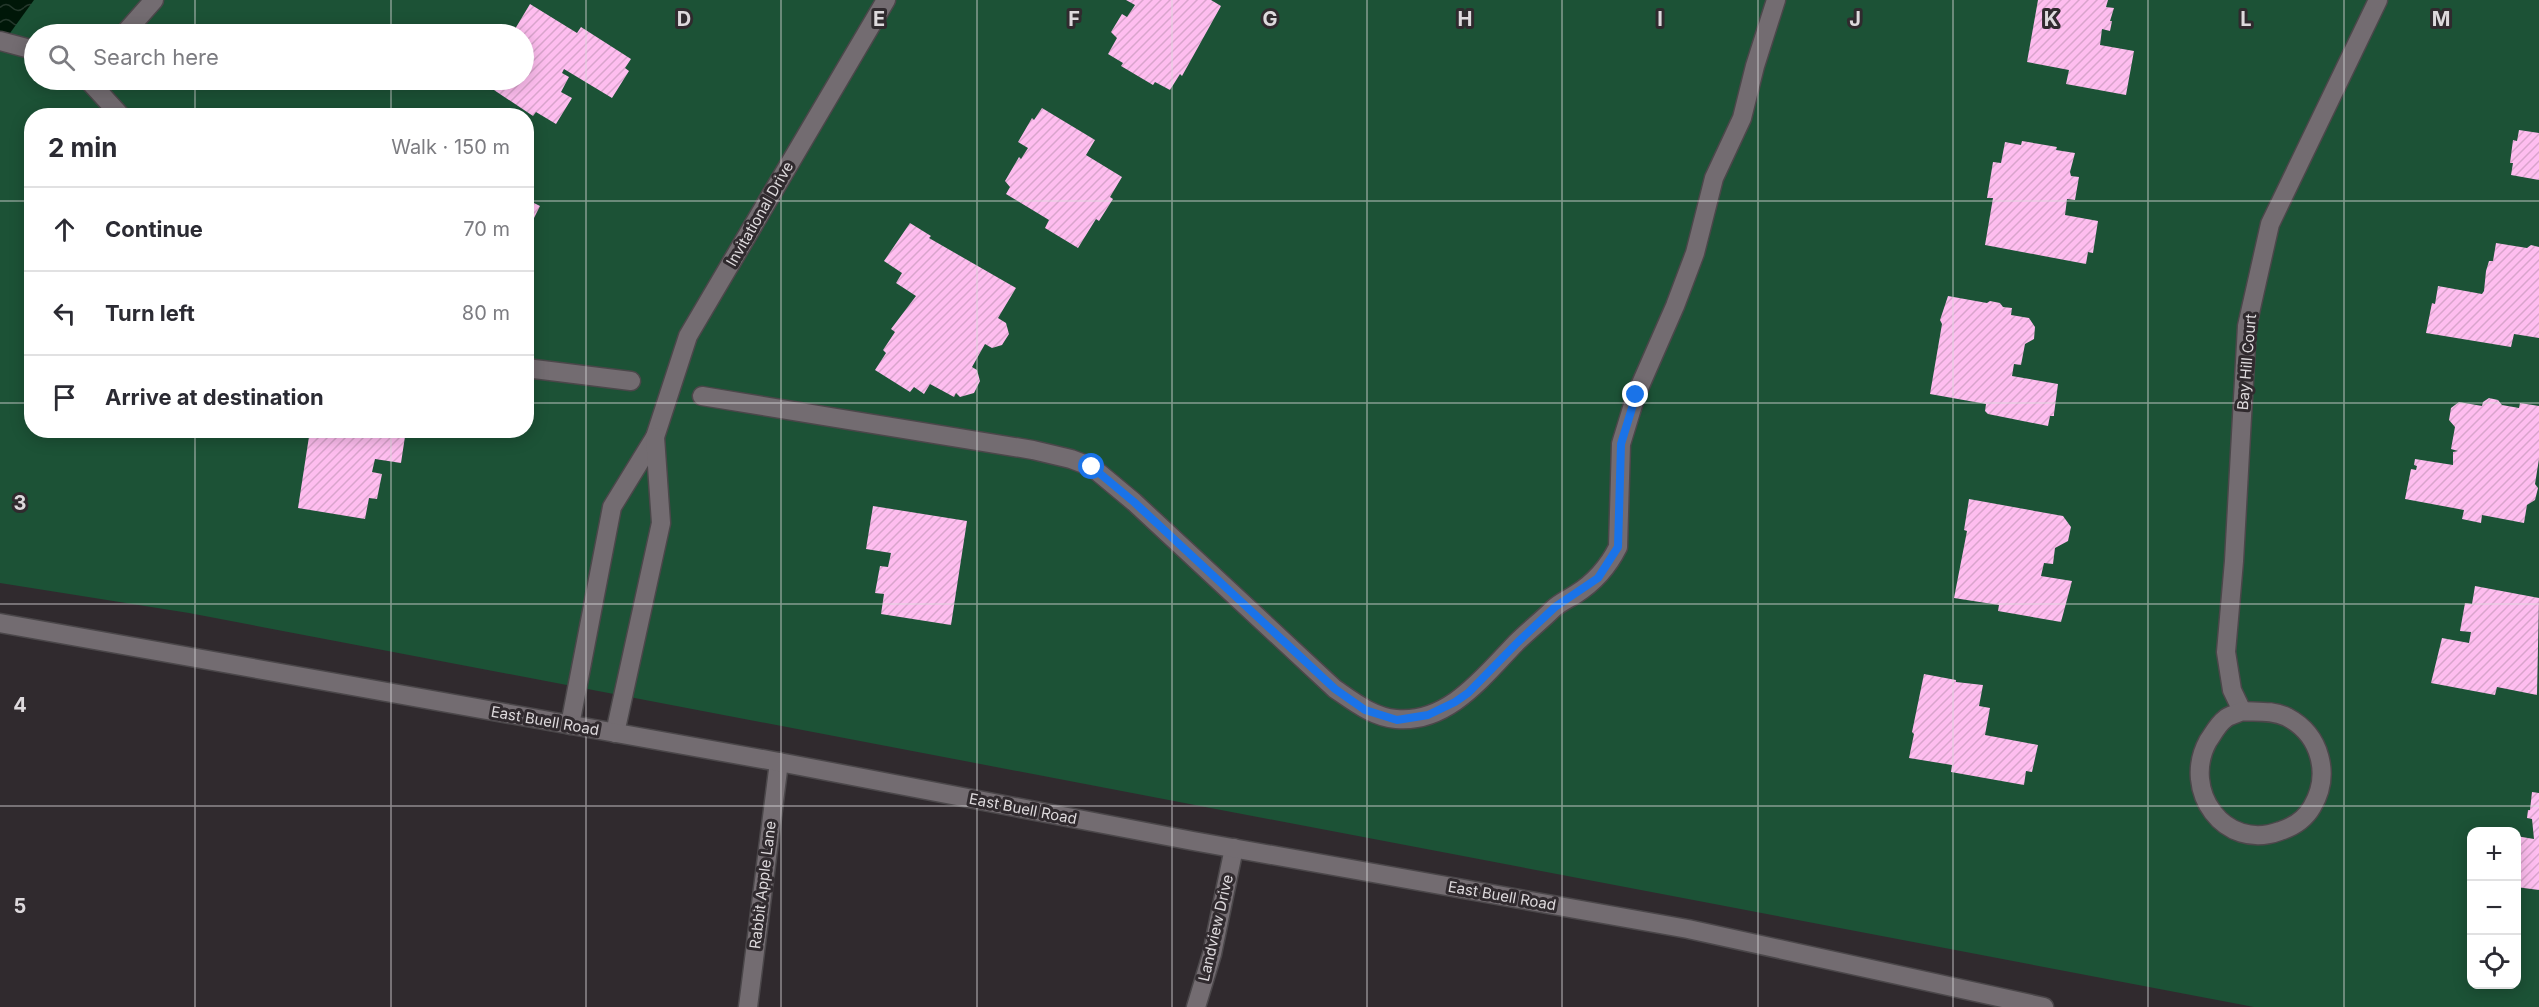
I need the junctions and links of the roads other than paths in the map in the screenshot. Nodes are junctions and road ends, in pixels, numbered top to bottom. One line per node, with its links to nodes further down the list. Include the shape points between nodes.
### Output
1 (154, 0): 5 (street)
2 (886, 0): 13 (street, Invitational Drive, via 688,336)
3 (1776, 0): 12 (street, via 1742,118 1714,178 1695,254 1636,395 1621,444 1618,547 1598,578 1555,607 1468,693 1428,715 1397,720 1365,710 1335,689 1092,467 1033,450)
4 (2378, 0): 15 (street, Bay Hill Court, via 2270,224 2247,326 2226,652 2232,690)
5 (133, 24)
6 (6, 42): 7 (street)
7 (24, 47)
8 (99, 90): 9 (street)
9 (114, 108)
10 (534, 369): 11 (street)
11 (631, 381)
12 (702, 396)
13 (654, 437): 16 (street, Invitational Drive, via 612,507); 17 (street, Invitational Drive, via 661,523)
14 (0, 623): 16 (street, East Buell Road)
15 (2242, 711): 15 (street, via 2286,716 2314,741 2321,760 2323,778 2308,814 2271,835 2249,834 2229,827 2212,813 2202,794 2198,773 2202,752 2225,719)
16 (570, 725): 17 (street, East Buell Road)
17 (615, 733): 18 (street, East Buell Road)
18 (779, 762): 19 (street, East Buell Road); 20 (street, Rabbit Apple Lane)
19 (1234, 848): 21 (street, Landview Drive, via 1212,954); 22 (street, East Buell Road, via 1688,929)
20 (747, 1007)
21 (1196, 1007)
22 (2044, 1007)

